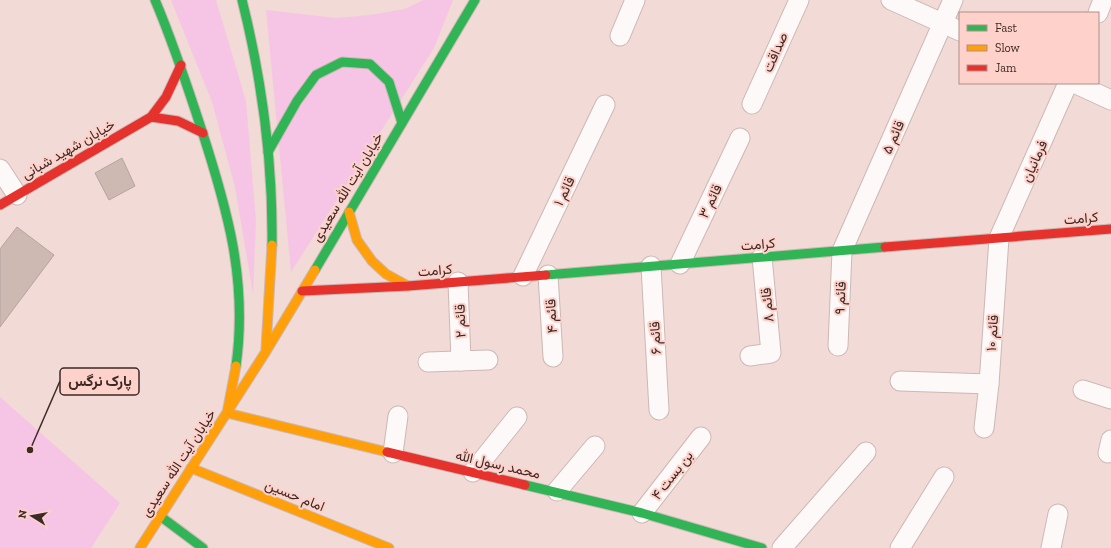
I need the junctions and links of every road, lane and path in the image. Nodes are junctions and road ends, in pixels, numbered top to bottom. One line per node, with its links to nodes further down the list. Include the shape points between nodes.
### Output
1 (155, 0): 15 (street)
2 (242, 0): 25 (street, خیابان آیت الله سعیدی, via 261,88)
3 (475, 0): 13 (street, خیابان آیت الله سعیدی)
4 (635, 0): 14 (street)
5 (798, 0): 19 (street, صداقت)
6 (892, 0): 11 (street)
7 (953, 0): 11 (street, قائم ۵)
8 (1103, 0): 9 (street)
9 (1098, 12)
10 (457, 14): 13 (street, خیابان آیت الله سعیدی)
11 (943, 23): 12 (street); 32 (street, قائم ۵)
12 (959, 31)
13 (454, 36): 22 (street, خیابان آیت الله سعیدی)
14 (620, 36)
15 (181, 65): 21 (street, via 166,97); 23 (street)
16 (1068, 84): 31 (street, فرمانیان)
17 (1076, 84): 18 (street)
18 (1111, 100)
19 (752, 104)
20 (605, 105): 37 (street, قائم ۱)
21 (151, 117): 23 (street, via 173,119); 27 (street, خیابان شهید شبانی)
22 (402, 123): 25 (street, via 389,82 370,64 342,62 316,75 296,101); 29 (street, خیابان آیت الله سعیدی)
23 (203, 133): 53 (street, via 233,241 238,282 239,348)
24 (740, 138): 34 (street, قائم ۳)
25 (268, 152): 42 (street, خیابان آیت الله سعیدی, via 272,235)
26 (0, 169): 27 (street)
27 (17, 195): 28 (street, خیابان شهید شبانی)
28 (0, 205)
29 (349, 212): 39 (street, via 357,240 372,262 386,274); 40 (street, خیابان آیت الله سعیدی)
30 (1111, 229): 31 (street, کرامت)
31 (999, 238): 32 (street, کرامت); 49 (street, قائم ۱۰)
32 (842, 251): 33 (street, کرامت); 41 (street, قائم ۹)
33 (762, 257): 34 (street, کرامت); 43 (street, قائم ۸, via 771,353)
34 (680, 264): 35 (street, کرامت)
35 (651, 266): 36 (street, کرامت); 52 (street, قائم ۶)
36 (548, 275): 37 (street, کرامت); 44 (street, قائم ۴)
37 (523, 276): 38 (street, کرامت)
38 (458, 282): 39 (street, کرامت); 46 (street, قائم ۲)
39 (408, 286): 40 (street, کرامت)
40 (302, 291): 42 (street, خیابان آیت الله سعیدی)
41 (838, 346)
42 (265, 353): 53 (street, خیابان آیت الله سعیدی)
43 (750, 356)
44 (553, 357)
45 (488, 360): 46 (street)
46 (461, 361): 47 (street)
47 (428, 362)
48 (900, 381): 49 (street)
49 (989, 384): 56 (street, قائم ۱۰)
50 (1083, 390): 51 (street)
51 (1111, 398)
52 (659, 410)
53 (227, 413): 60 (street, محمد رسول الله); 61 (street, خیابان آیت الله سعیدی)
54 (398, 416): 60 (street)
55 (517, 416): 62 (street)
56 (984, 428)
57 (701, 437): 65 (street, بن بست ۴)
58 (595, 446): 64 (street)
59 (866, 452): 72 (street)
60 (394, 453): 62 (street, محمد رسول الله)
61 (191, 468): 67 (street, خیابان آیت الله سعیدی); 70 (street, امام حسین)
62 (473, 472): 64 (street, محمد رسول الله)
63 (944, 477): 73 (street)
64 (557, 492): 65 (street, محمد رسول الله)
65 (642, 513): 71 (street, محمد رسول الله)
66 (1058, 514): 74 (street)
67 (160, 516): 68 (street, خیابان آیت الله سعیدی); 69 (street)
68 (140, 548)
69 (203, 548)
70 (389, 548)
71 (762, 548)
72 (782, 548)
73 (900, 548)
74 (1051, 548)

